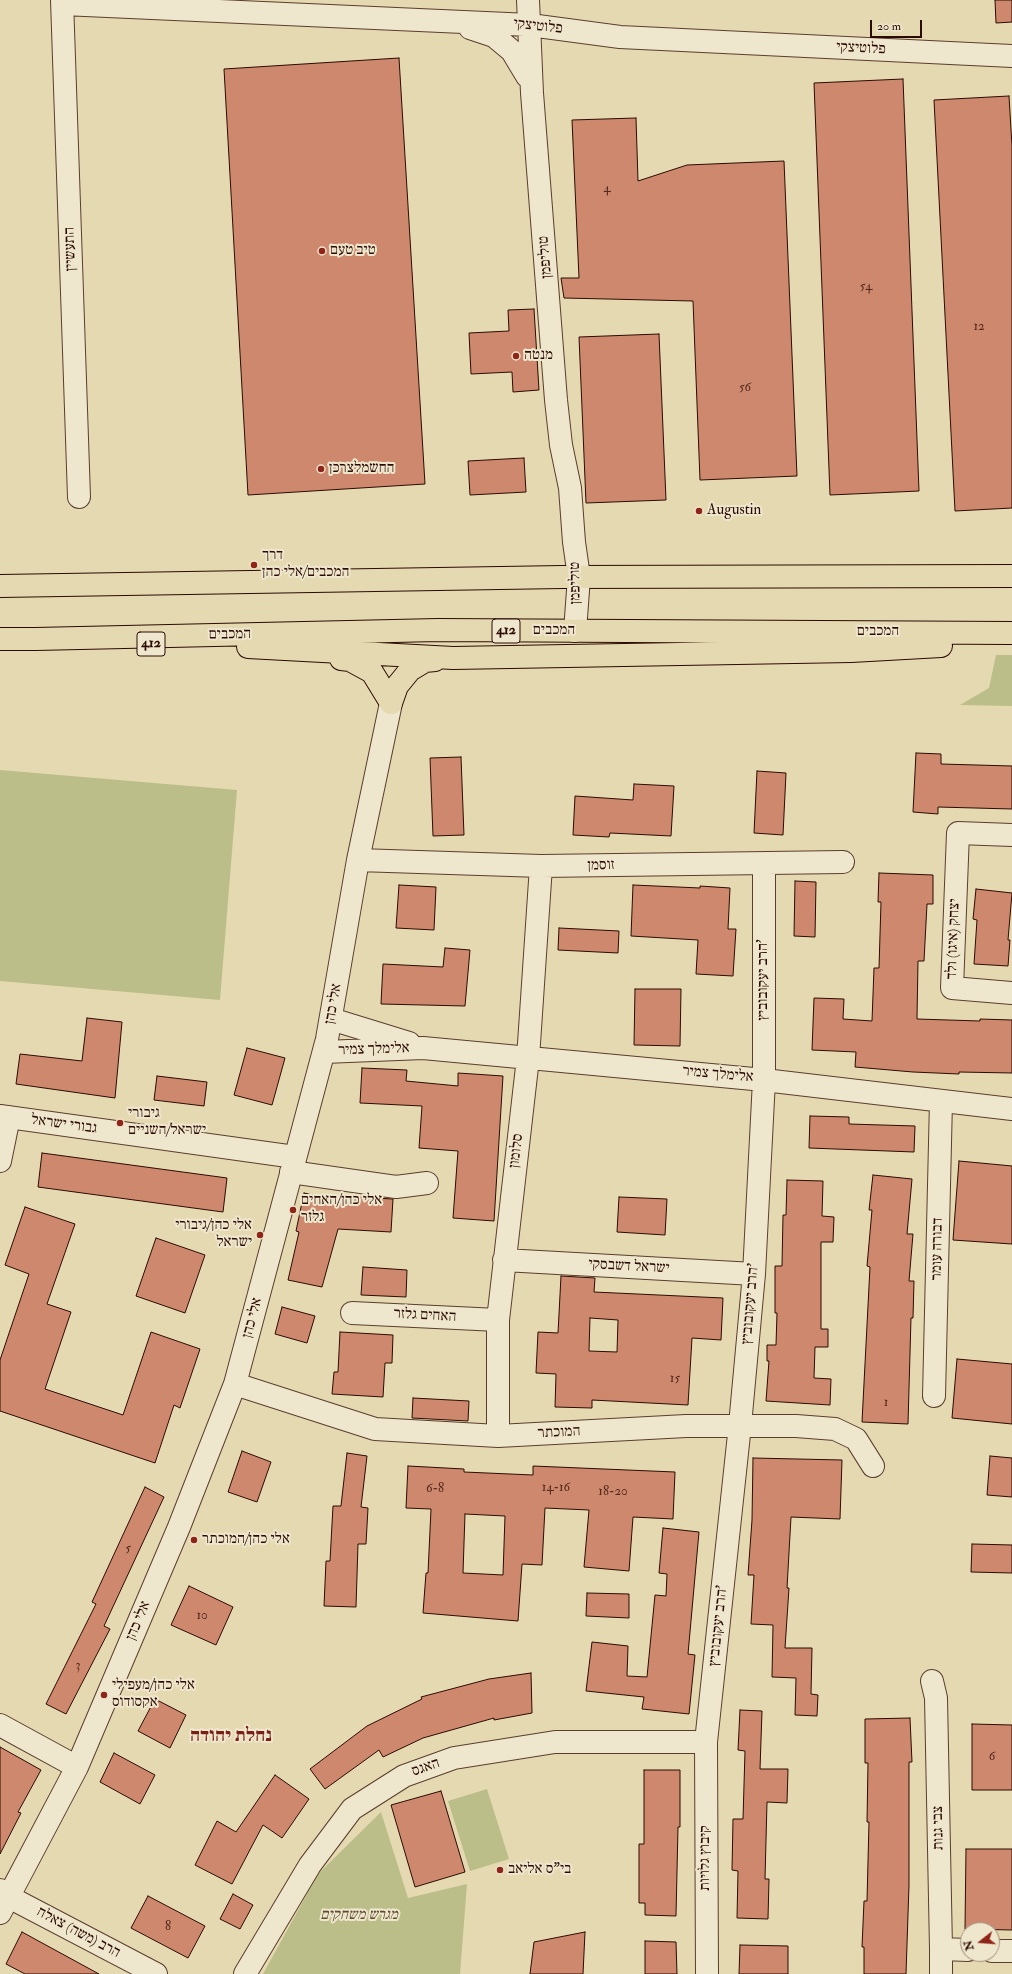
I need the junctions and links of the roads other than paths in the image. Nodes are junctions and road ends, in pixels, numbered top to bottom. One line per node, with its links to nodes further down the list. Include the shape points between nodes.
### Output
1 (521, 0): 5 (street, טוליפמן)
2 (528, 0): 5 (street, טוליפמן)
3 (63, 2): 4 (street, פלוטיצקי); 8 (street, התעשיין)
4 (452, 21): 5 (street, פלוטיצקי); 7 (street, via 494,36 512,51)
5 (525, 25): 6 (street, פלוטיצקי, via 620,37); 7 (street, טוליפמן)
6 (1012, 56)
7 (530, 84): 10 (street, טוליפמן, via 561,446 570,488 574,542)
8 (80, 497)
9 (1012, 576): 10 (main road)
10 (571, 577): 11 (main road); 12 (street, טוליפמן)
11 (0, 586)
12 (575, 631): 13 (main road, המכבים / 412); 15 (main road, המכבים / 412, via 438,630)
13 (1012, 633)
14 (0, 638): 15 (main road, המכבים / 412)
15 (35, 640): 17 (main road, 412)
16 (1012, 642): 18 (main road, 412, via 851,651)
17 (267, 649): 18 (main road, 412); 19 (main road, via 350,660 372,672)
18 (453, 658): 19 (main road, via 425,661 410,670 397,686)
19 (391, 704): 21 (street, אלי כהן)
20 (1012, 836): 25 (street, יצחק (איגו) ולד, via 958,833 952,988)
21 (358, 860): 24 (street, זוסמן); 26 (street, אלי כהן)
22 (843, 862): 23 (street, זוסמן)
23 (764, 864): 24 (street, זוסמן); 30 (street, הרב יעקובוביץ')
24 (541, 866): 29 (street, סלומון)
25 (1012, 993)
26 (331, 1019): 27 (street, אלימלך צמיר); 28 (street, אלי כהן)
27 (423, 1048): 28 (street, אלימלך צמיר); 29 (street, אלימלך צמיר)
28 (324, 1052): 35 (street, אלי כהן)
29 (528, 1058): 30 (street, אלימלך צמיר); 37 (street, סלומון)
30 (764, 1080): 31 (street, אלימלך צמיר); 38 (street, הרב יעקובוביץ')
31 (941, 1101): 32 (street, אלימלך צמיר); 42 (street, דבורה עומר)
32 (1012, 1109)
33 (4, 1117): 34 (street); 35 (street, גבורי ישראל)
34 (0, 1162)
35 (293, 1165): 36 (street, גבורי ישראל, via 396,1187); 41 (street, אלי כהן)
36 (427, 1183)
37 (504, 1260): 38 (street, ישראל דשבסקי); 40 (street, סלומון)
38 (754, 1274): 43 (street, הרב יעקובוביץ')
39 (352, 1313): 40 (street, האחים גלזר)
40 (498, 1320): 44 (street, סלומון)
41 (235, 1384): 44 (street, המוכתר, via 375,1429); 49 (street, אלי כהן, via 179,1527)
42 (934, 1396)
43 (740, 1425): 44 (street, המוכתר); 45 (street, המוכתר, via 835,1429 856,1439); 48 (street, הרב יעקובוביץ')
44 (498, 1436)
45 (873, 1466)
46 (932, 1681): 51 (street, צבי גנות, via 936,1698)
47 (0, 1725): 49 (street)
48 (706, 1742): 56 (street, האגס, via 555,1742 454,1758 404,1776 352,1809 310,1865); 57 (street, קיבוץ גלויות)
49 (77, 1767): 50 (street, אלי כהן)
50 (3, 1900): 55 (street, הרב (משה) צאלח)
51 (941, 1949): 52 (street); 58 (street, צבי גנות)
52 (960, 1950)
53 (1000, 1951): 54 (street)
54 (1012, 1951)
55 (156, 1974)
56 (245, 1974)
57 (707, 1974)
58 (941, 1974)

